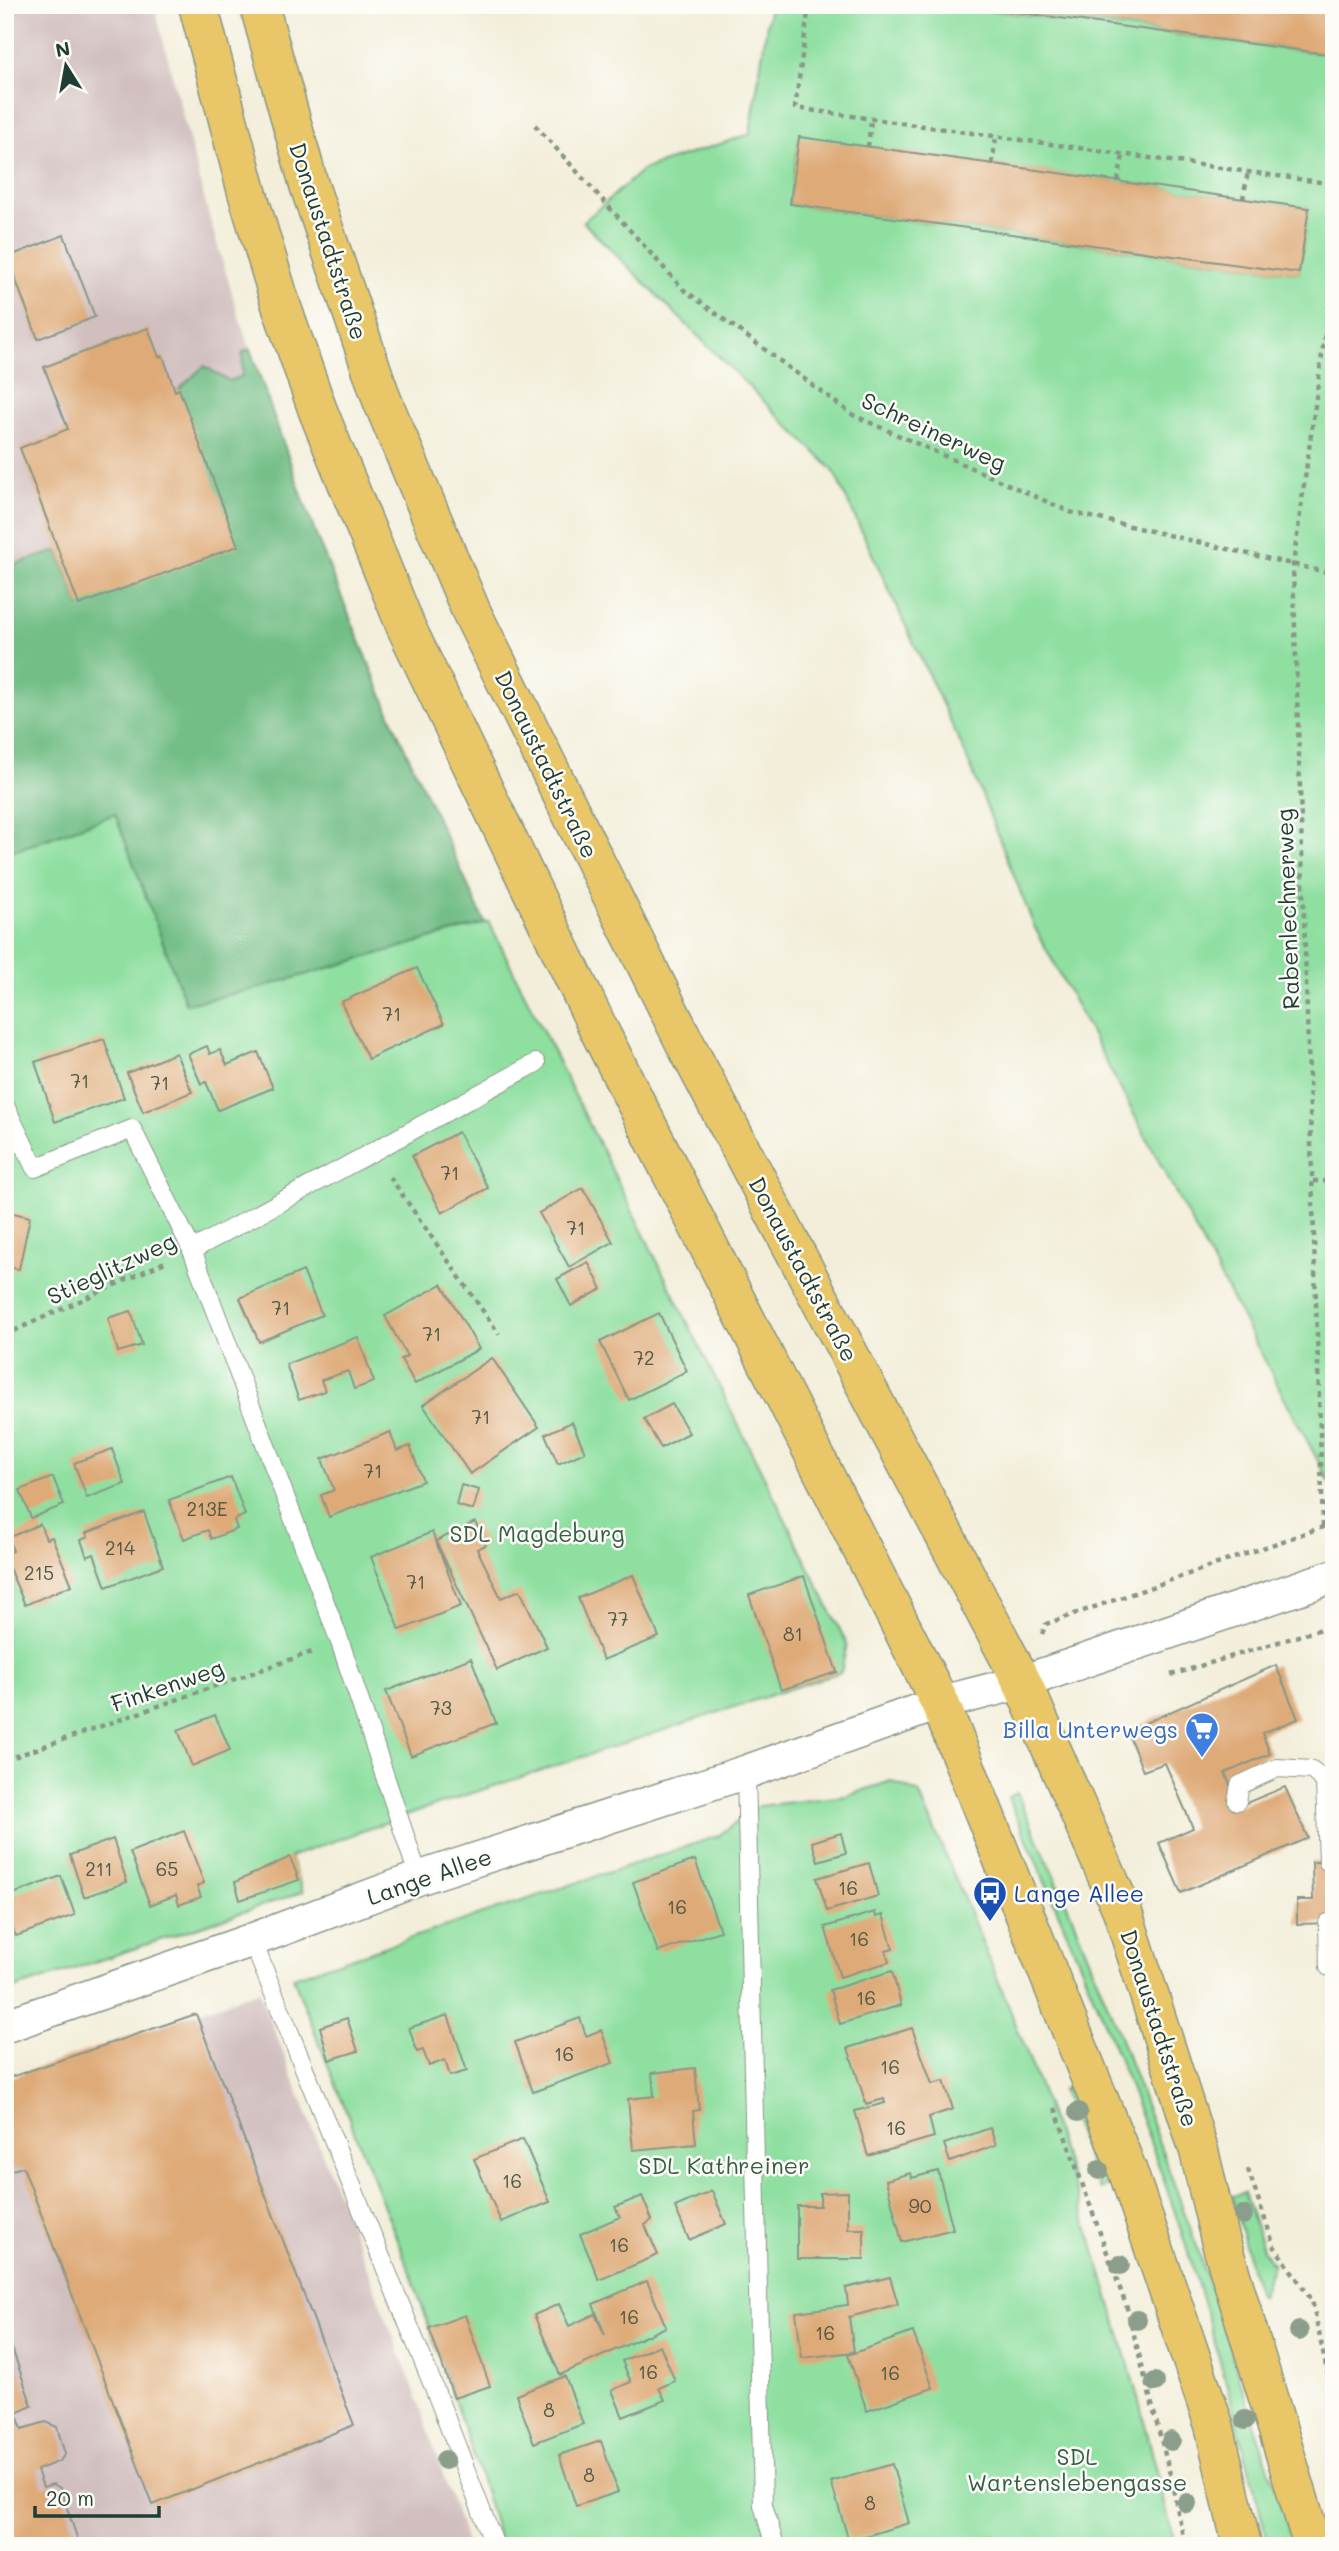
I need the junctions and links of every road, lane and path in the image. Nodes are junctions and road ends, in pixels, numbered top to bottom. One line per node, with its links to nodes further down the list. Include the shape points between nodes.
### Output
1 (198, 5): 32 (main road, via 281,305 318,411 406,627 599,1030)
2 (259, 5): 31 (main road, Donaustadtstraße, via 309,185 382,400 471,611 688,1049)
3 (809, 5): 4 (path, via 795,108)
4 (871, 120): 6 (path); 7 (path)
5 (535, 125): 16 (path, Schreinerweg, via 682,289 853,415 1070,512)
6 (996, 137): 8 (path); 9 (path)
7 (868, 147)
8 (1123, 155): 10 (path); 11 (path)
9 (992, 164)
10 (1248, 172): 12 (path); 13 (path)
11 (1118, 181)
12 (1334, 184)
13 (1244, 198)
14 (1334, 268): 15 (path, Rabenlechnerweg)
15 (1332, 293): 16 (path, Rabenlechnerweg)
16 (1293, 565): 17 (path, Schreinerweg); 21 (path, Rabenlechnerweg)
17 (1334, 574)
18 (536, 1063): 20 (lane)
19 (5, 1105): 23 (lane, via 35,1168 132,1129)
20 (372, 1152): 23 (lane); 24 (path)
21 (1313, 1181): 22 (path); 27 (path, Rabenlechnerweg)
22 (1334, 1181)
23 (192, 1250): 25 (path, Stieglitzweg); 30 (lane)
24 (499, 1334)
25 (5, 1335)
26 (1334, 1523): 27 (path)
27 (1323, 1527): 29 (path, via 1046,1624)
28 (1334, 1576): 31 (street, Lange Allee)
29 (1041, 1636)
30 (340, 1643): 33 (path, Finkenweg); 37 (lane)
31 (1022, 1682): 32 (street, Lange Allee); 49 (main road, Donaustadtstraße, via 1122,1910 1199,2151 1220,2239)
32 (940, 1703): 34 (street, Lange Allee); 48 (main road, via 1128,2172 1214,2425)
33 (5, 1760)
34 (746, 1772): 37 (street, Lange Allee); 46 (lane, via 763,2505)
35 (1237, 1801): 36 (lane, via 1240,1785 1276,1769 1312,1770 1325,1782)
36 (1328, 1862)
37 (419, 1878): 39 (street, Lange Allee)
38 (1328, 1923): 40 (lane)
39 (252, 1940): 41 (street, Lange Allee); 45 (lane)
40 (1329, 1967)
41 (5, 2026)
42 (1051, 2098): 47 (path, via 1127,2308)
43 (1278, 2251): 44 (path, via 1312,2300)
44 (1334, 2404)
45 (495, 2546)
46 (775, 2546)
47 (1185, 2546)
48 (1242, 2546)
49 (1313, 2546)

